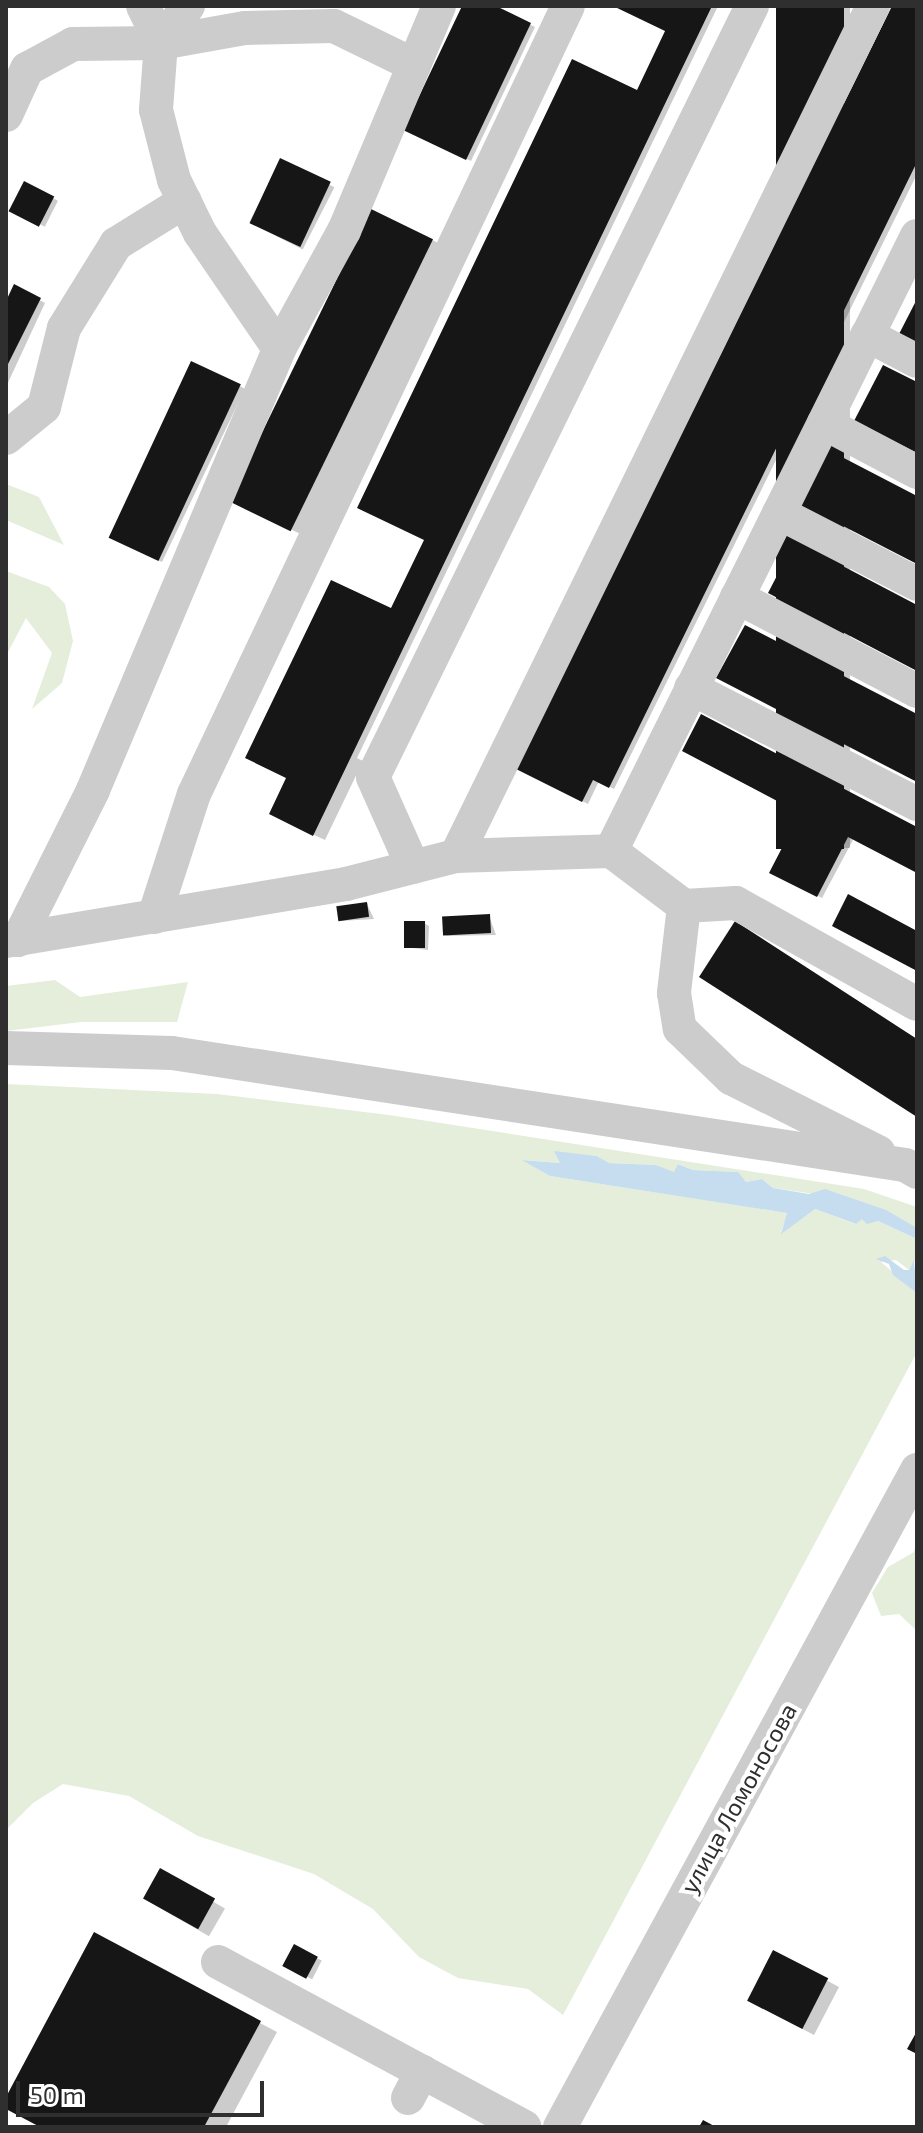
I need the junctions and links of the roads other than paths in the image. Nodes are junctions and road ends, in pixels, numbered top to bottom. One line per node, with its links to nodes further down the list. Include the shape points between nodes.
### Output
1 (143, 6): 7 (street)
2 (188, 6): 7 (street)
3 (439, 6): 8 (street)
4 (568, 6): 28 (street, via 194,794)
5 (752, 6): 26 (street, via 373,777)
6 (873, 6): 25 (street)
7 (161, 43): 8 (street, via 245,28 334,26); 9 (street, via 73,44 27,69); 10 (street, via 156,110)
8 (414, 65): 13 (street, via 344,231)
9 (6, 115)
10 (185, 201): 13 (street, via 200,233); 16 (street, via 116,244 64,328 44,407)
11 (915, 244): 12 (street)
12 (867, 335): 14 (street); 15 (street)
13 (279, 349): 29 (street, via 93,790)
14 (917, 361)
15 (824, 423): 17 (street); 18 (street)
16 (6, 438)
17 (917, 472)
18 (779, 513): 19 (street); 20 (street)
19 (917, 584)
20 (737, 597): 21 (street); 22 (street)
21 (691, 688): 23 (street); 24 (street)
22 (917, 691)
23 (917, 804)
24 (611, 851): 25 (street); 27 (street)
25 (456, 856): 26 (street)
26 (413, 867): 28 (street)
27 (684, 906): 30 (street, via 736,903); 32 (street, via 674,993 680,1029 731,1078)
28 (154, 917): 29 (street)
29 (12, 941)
30 (917, 1004)
31 (6, 1048): 32 (street, via 172,1053)
32 (911, 1169)
33 (917, 1470): 36 (street, улица Ломоносова)
34 (218, 1962): 35 (street, via 415,2085)
35 (524, 2127)
36 (560, 2127)

